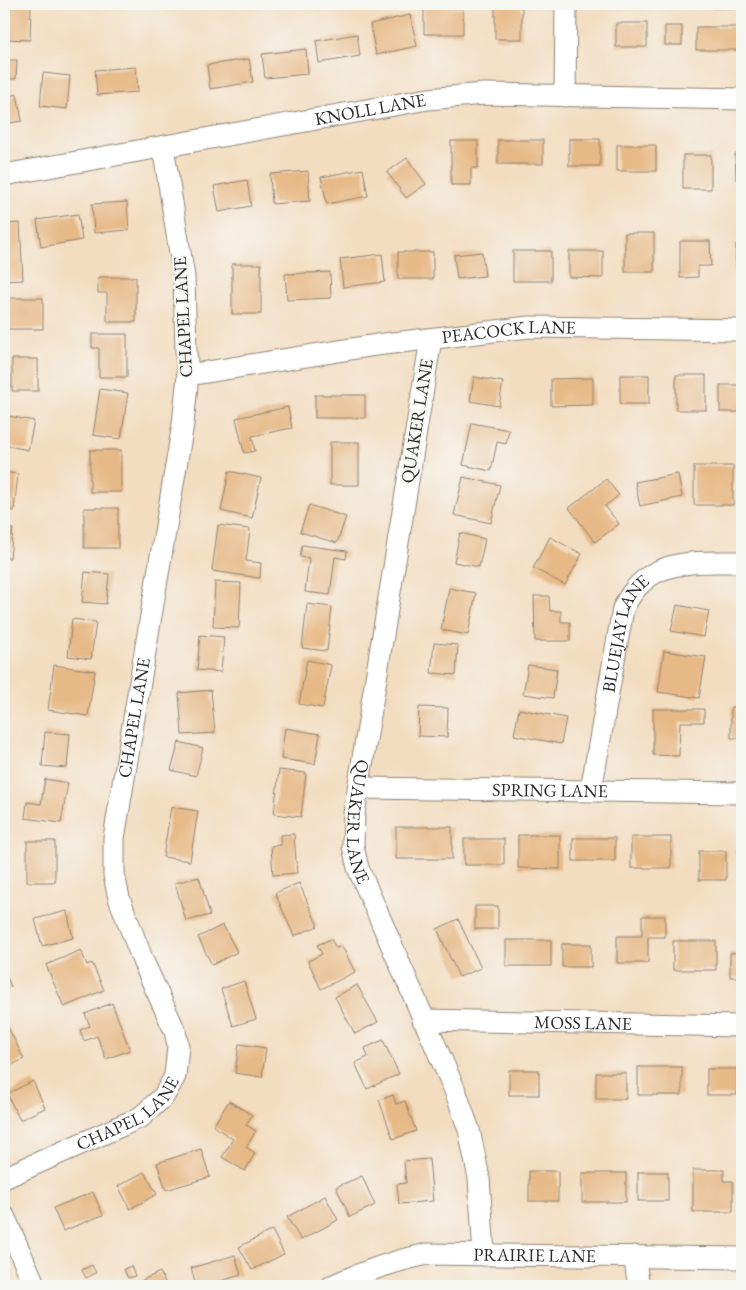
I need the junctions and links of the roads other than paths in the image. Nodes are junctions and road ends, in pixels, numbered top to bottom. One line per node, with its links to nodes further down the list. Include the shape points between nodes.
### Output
1 (566, 4): 2 (street)
2 (565, 96): 3 (street, KNOLL LANE); 4 (street, KNOLL LANE, via 484,94 428,99)
3 (742, 98)
4 (163, 147): 5 (street, KNOLL LANE); 8 (street, CHAPEL LANE, via 184,277)
5 (4, 175)
6 (742, 330): 7 (street, PEACOCK LANE, via 529,327)
7 (431, 339): 8 (street, PEACOCK LANE); 10 (street, QUAKER LANE)
8 (188, 375): 15 (street, CHAPEL LANE, via 183,424 114,838 114,875 119,898 175,1031 178,1046 175,1076 164,1096 140,1116)
9 (742, 562): 11 (street, BLUEJAY LANE, via 673,565 641,581 629,595 623,609)
10 (359, 788): 11 (street, SPRING LANE); 13 (street, QUAKER LANE, via 353,846 358,868)
11 (591, 790): 12 (street, SPRING LANE)
12 (742, 793)
13 (423, 1020): 14 (street, MOSS LANE); 17 (street, QUAKER LANE, via 456,1092 469,1130 479,1178)
14 (742, 1026)
15 (4, 1178)
16 (4, 1216): 20 (street)
17 (484, 1255): 18 (street, PRAIRIE LANE); 21 (street, PRAIRIE LANE, via 427,1254 401,1259)
18 (634, 1256): 19 (street, PRAIRIE LANE); 22 (street)
19 (742, 1258)
20 (35, 1286)
21 (332, 1286)
22 (638, 1286)

